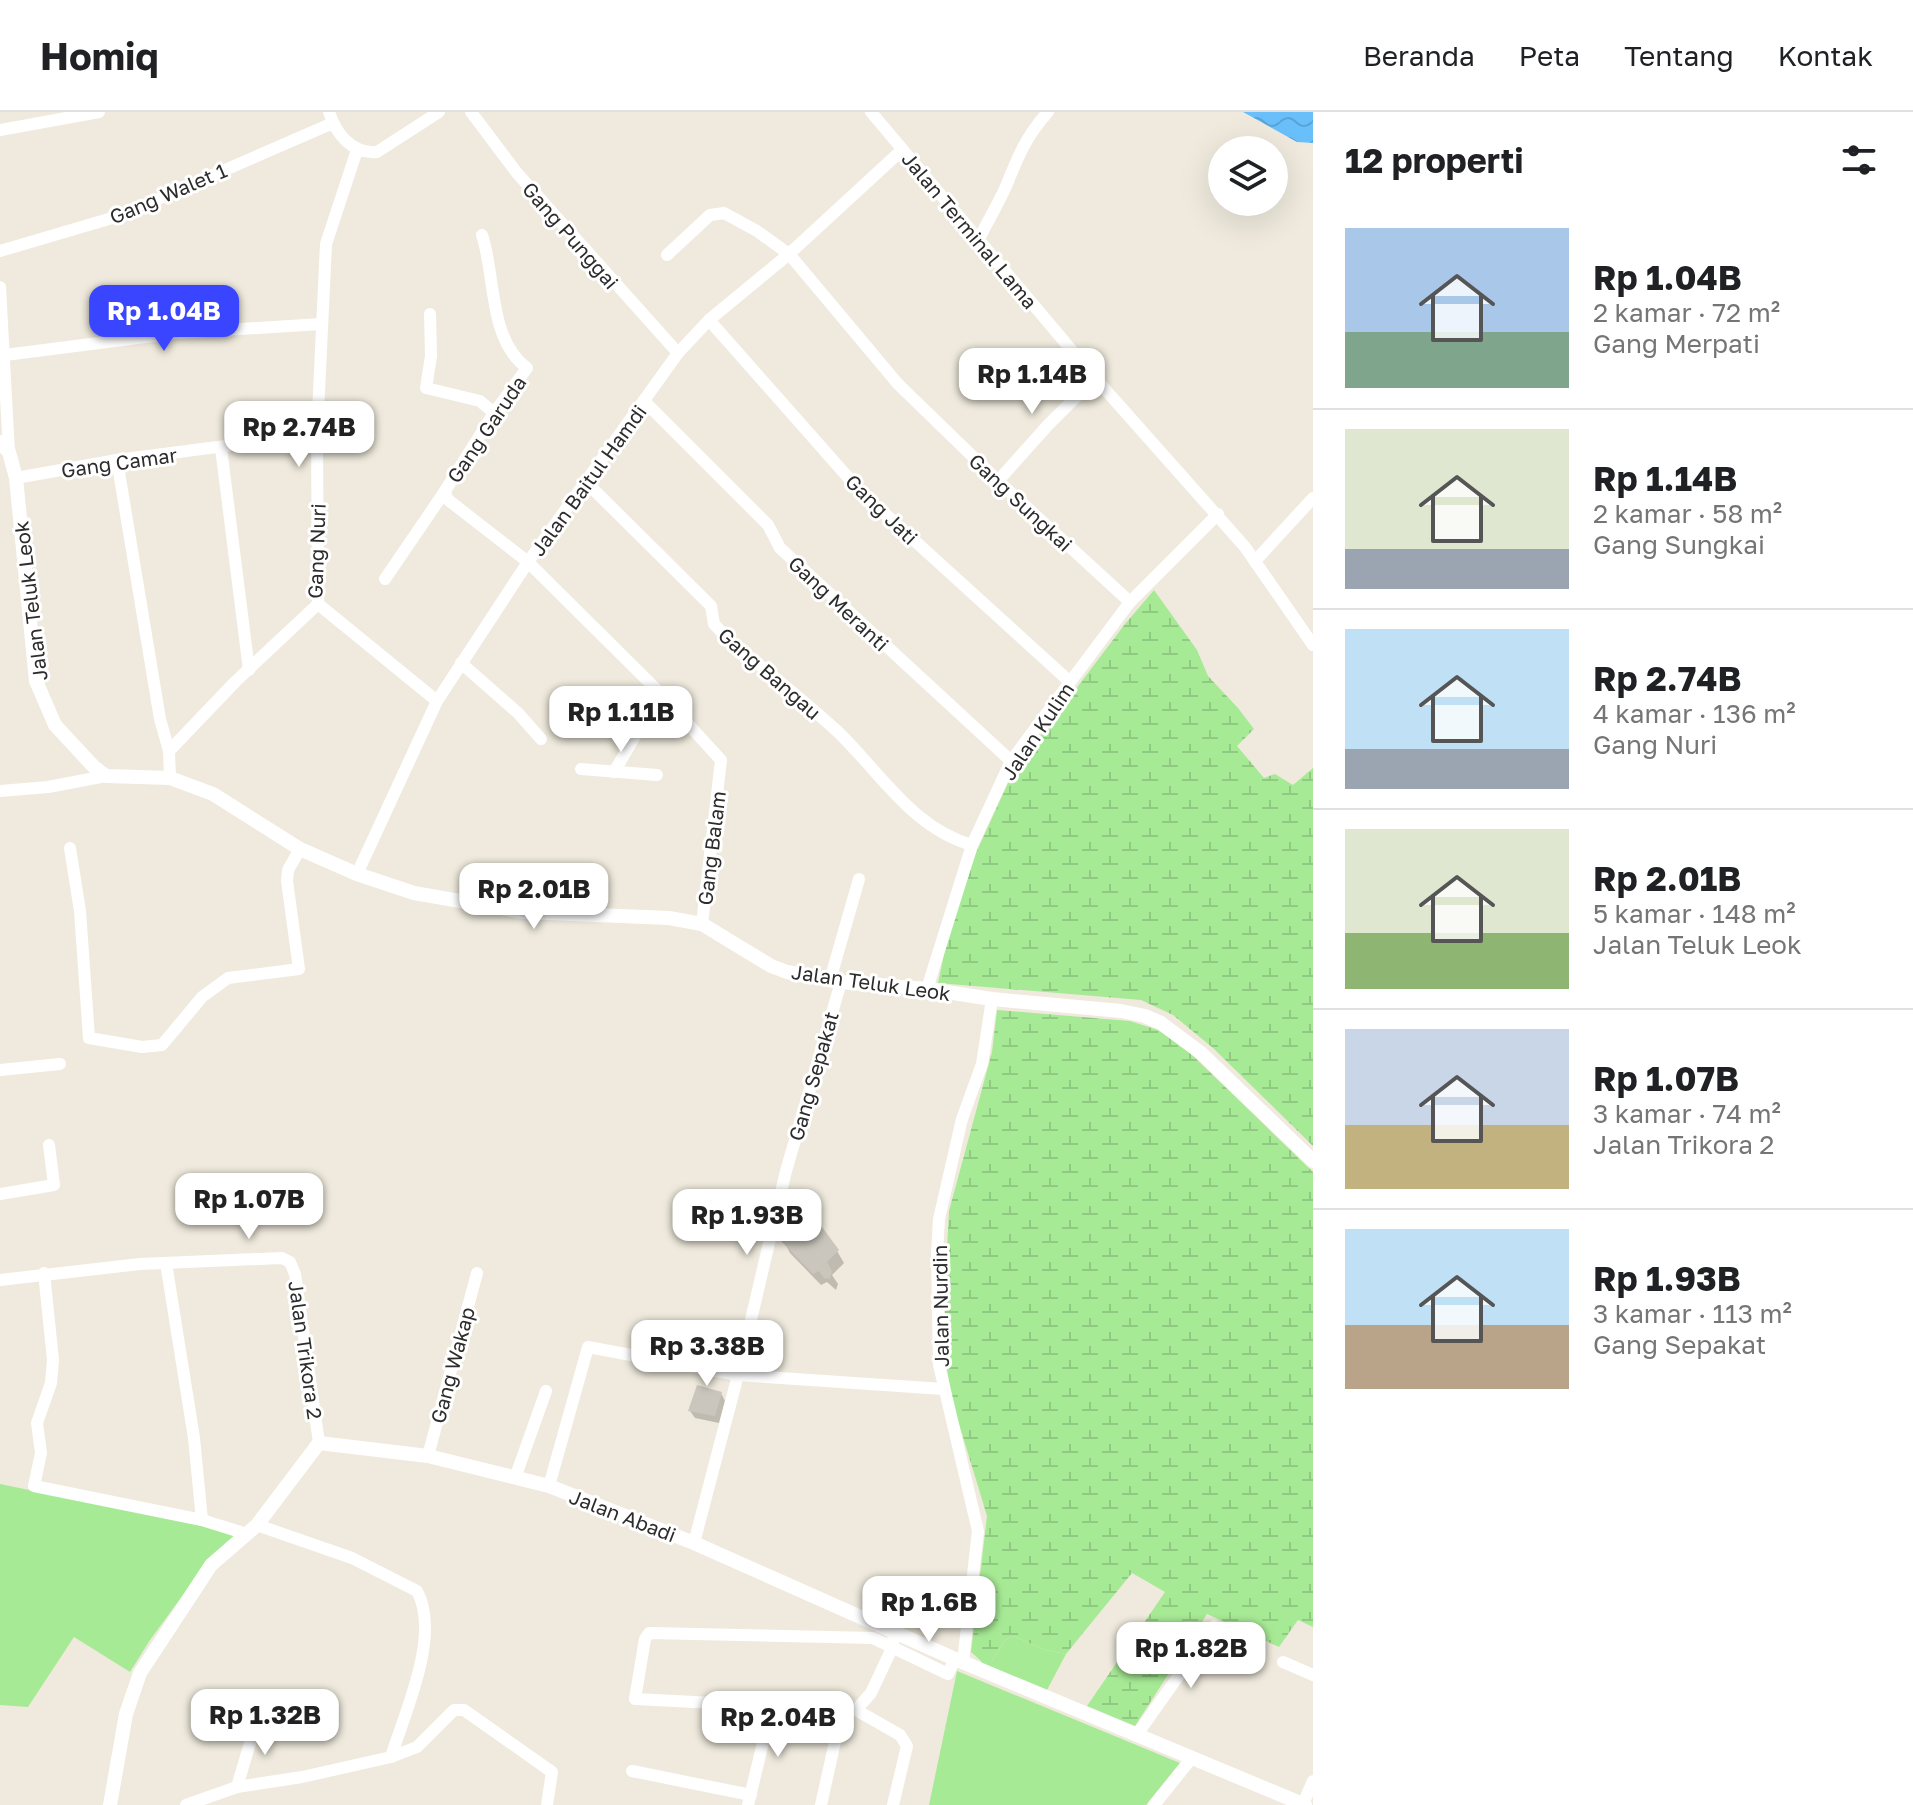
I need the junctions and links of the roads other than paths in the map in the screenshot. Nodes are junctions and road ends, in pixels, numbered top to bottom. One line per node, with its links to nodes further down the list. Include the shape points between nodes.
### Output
1 (99, 112): 7 (street)
2 (439, 112): 8 (street, via 377,152)
3 (471, 112): 19 (street, Gang Punggai, via 517,173)
4 (871, 112): 9 (street, Jalan Terminal Lama)
5 (1048, 112): 11 (street, via 1015,160)
6 (331, 118): 8 (street); 12 (street, Gang Walet 1, via 119,216)
7 (0, 130)
8 (357, 150): 18 (street, Gang Nuri, via 326,244)
9 (902, 150): 11 (street, Jalan Terminal Lama); 13 (street, Jalan Baitul Hamdi)
10 (482, 235): 23 (street, Gang Garuda, via 504,344 527,368)
11 (978, 241): 21 (street, Jalan Terminal Lama)
12 (0, 251)
13 (789, 254): 14 (street, Gang Sungkai, via 724,213 710,215); 17 (street, Jalan Baitul Hamdi); 29 (street, Gang Sungkai, via 898,384)
14 (667, 255)
15 (0, 287): 20 (street)
16 (430, 314): 23 (street, via 426,388 480,401)
17 (709, 320): 19 (street, Jalan Baitul Hamdi); 42 (street, Gang Jati, via 861,492)
18 (321, 324): 20 (street, via 177,333); 24 (street, Gang Nuri)
19 (678, 353): 22 (street, Jalan Baitul Hamdi)
20 (5, 355): 25 (street)
21 (1095, 378): 29 (street); 33 (street, Jalan Terminal Lama)
22 (644, 401): 30 (street, Jalan Baitul Hamdi); 47 (street, Gang Meranti, via 768,525 780,548)
23 (494, 413): 31 (street, Gang Garuda)
24 (317, 434): 26 (street, Gang Camar); 38 (street, Gang Nuri)
25 (5, 447): 28 (street, Jalan Teluk Leok)
26 (221, 448): 27 (street, Gang Camar); 41 (street)
27 (117, 460): 28 (street, Gang Camar); 46 (street)
28 (16, 478): 51 (street, Jalan Teluk Leok, via 36,681 55,725)
29 (998, 481): 37 (street, Gang Sungkai)
30 (586, 482): 35 (street, Jalan Baitul Hamdi); 54 (street, Gang Bangau, via 711,606 714,624 729,640 838,732 912,813 951,839)
31 (445, 491): 35 (street, Gang Garuda, via 447,499); 36 (street, Gang Garuda)
32 (1313, 498): 34 (street)
33 (1218, 514): 34 (street, Jalan Terminal Lama); 37 (street, Jalan Kulim)
34 (1255, 561): 39 (street, Jalan Terminal Lama)
35 (528, 562): 40 (street, Jalan Baitul Hamdi); 43 (street, Gang Balam)
36 (385, 579)
37 (1130, 602): 42 (street, Jalan Kulim)
38 (318, 604): 41 (street, Gang Nuri); 44 (street)
39 (1313, 645)
40 (461, 663): 44 (street, Jalan Baitul Hamdi); 45 (street)
41 (249, 670): 46 (street, Gang Nuri)
42 (1070, 682): 47 (street, Jalan Kulim)
43 (660, 694): 49 (street); 59 (street, Gang Balam, via 722,763)
44 (437, 701): 57 (street, Jalan Baitul Hamdi)
45 (541, 739)
46 (169, 751): 52 (street)
47 (1011, 761): 54 (street, Jalan Kulim)
48 (581, 769): 49 (street)
49 (614, 772): 50 (street)
50 (657, 775)
51 (106, 776): 52 (street, Jalan Teluk Leok); 53 (street)
52 (170, 778): 56 (street, Jalan Teluk Leok, via 213,794)
53 (0, 791)
54 (972, 845): 61 (street, Jalan Kulim)
55 (70, 848): 56 (street, via 89,1038 142,1047 162,1045 202,997 228,978 299,969 287,881)
56 (300, 849): 57 (street, Jalan Teluk Leok)
57 (357, 874): 59 (street, Jalan Teluk Leok, via 414,893 523,912)
58 (859, 879): 60 (street, Gang Sepakat)
59 (702, 924): 60 (street, Jalan Teluk Leok, via 771,966)
60 (835, 981): 61 (street, Jalan Teluk Leok); 72 (street, Gang Sepakat)
61 (927, 989): 62 (street, Jalan Teluk Leok)
62 (992, 999): 66 (street, Jalan Teluk Leok, via 1121,1011 1161,1023 1201,1053); 73 (street, Jalan Nurdin, via 982,1064 962,1119 939,1219 937,1337)
63 (60, 1064): 64 (street)
64 (0, 1070)
65 (49, 1145): 67 (street, via 54,1185)
66 (1313, 1161)
67 (0, 1194)
68 (166, 1263): 69 (street, Jalan Trikora 2); 75 (street, Jalan Trikora 2, via 282,1258 290,1262); 79 (street)
69 (44, 1273): 71 (street, Jalan Trikora 2); 79 (street, via 53,1360 37,1423 41,1453 34,1486)
70 (477, 1273): 76 (street, Gang Wakap)
71 (0, 1280)
72 (738, 1375): 73 (street); 78 (street, via 588,1347); 81 (street, Gang Sepakat)
73 (943, 1389): 84 (street, Jalan Nurdin, via 978,1531)
74 (546, 1391): 77 (street)
75 (319, 1443): 76 (street, Jalan Abadi); 80 (street)
76 (428, 1456): 77 (street, Jalan Abadi)
77 (515, 1478): 78 (street, Jalan Abadi)
78 (549, 1486): 81 (street, Jalan Abadi)
79 (202, 1520): 80 (street)
80 (252, 1530): 91 (street, via 352,1558 417,1591 425,1611 420,1665); 97 (street, via 211,1565 140,1673 126,1714)
81 (694, 1543): 83 (street, Jalan Abadi)
82 (1214, 1626): 90 (street)
83 (893, 1639): 84 (street, Jalan Abadi); 84 (street, Jalan Nurdin, via 948,1674); 87 (street, via 649,1633 645,1639 635,1699); 88 (street, via 871,1693)
84 (959, 1660): 90 (street, Jalan Abadi)
85 (1283, 1662): 86 (street)
86 (1313, 1675)
87 (772, 1705): 88 (street); 96 (street)
88 (849, 1710): 100 (street); 101 (street, via 904,1739 907,1746)
89 (281, 1712): 95 (street, via 258,1716)
90 (1138, 1733): 92 (street, Jalan Abadi)
91 (391, 1757): 95 (street); 99 (street, via 417,1747 454,1710 464,1710 552,1772)
92 (1191, 1759): 102 (street); 103 (street, Jalan Abadi)
93 (632, 1771): 96 (street)
94 (1313, 1781): 103 (street)
95 (237, 1787): 98 (street)
96 (750, 1800)
97 (110, 1805)
98 (186, 1805)
99 (547, 1805)
100 (821, 1805)
101 (893, 1805)
102 (1154, 1805)
103 (1304, 1805)

